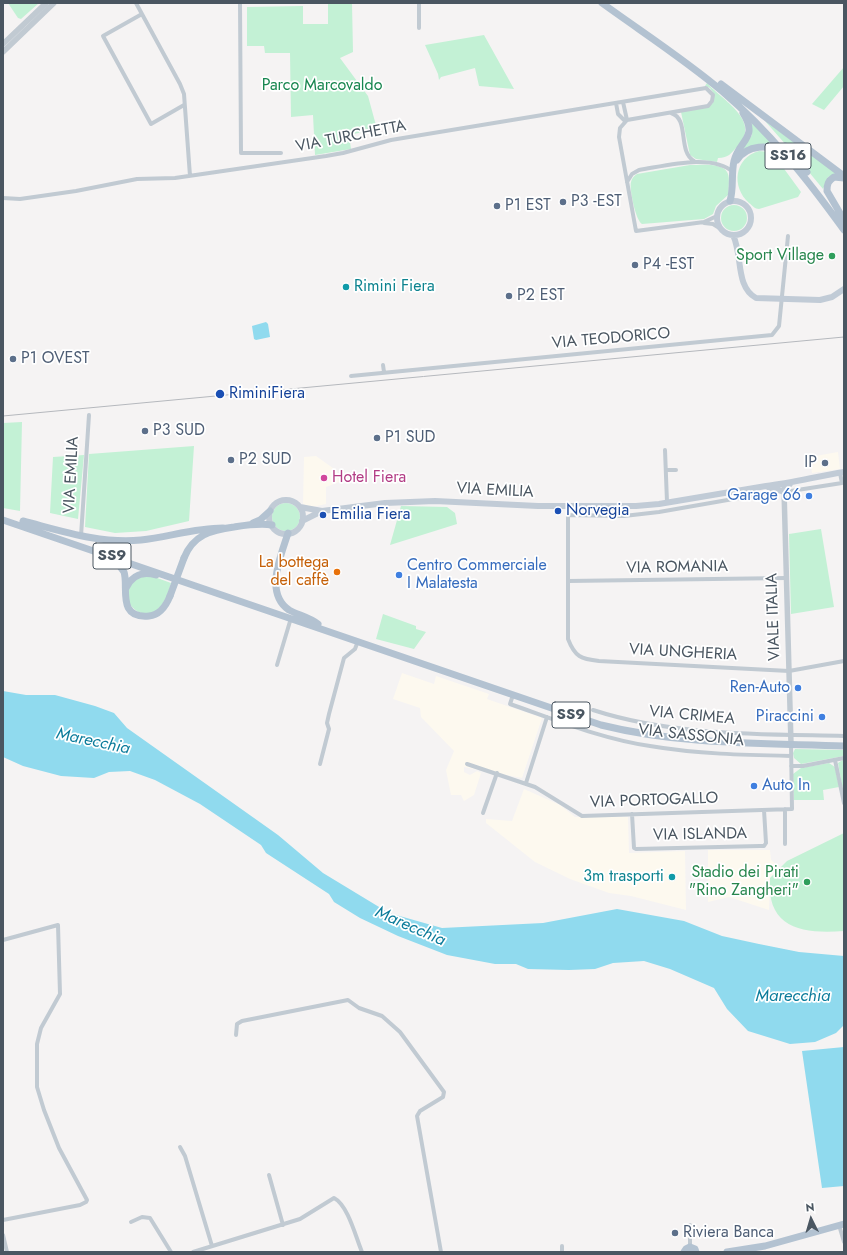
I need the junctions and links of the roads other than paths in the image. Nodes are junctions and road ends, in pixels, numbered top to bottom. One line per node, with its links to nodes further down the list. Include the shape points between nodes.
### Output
1 (46, 3): 10 (street)
2 (54, 3): 11 (street)
3 (136, 3): 8 (street)
4 (240, 3): 19 (street, via 241,154)
5 (419, 3): 9 (street)
6 (602, 3): 12 (main road, SS16)
7 (609, 3): 12 (main road, SS16, via 691,61)
8 (142, 14): 15 (street, via 180,84); 15 (street, via 103,36 151,124)
9 (419, 28)
10 (3, 44)
11 (3, 52)
12 (723, 89): 16 (main road, SS16); 24 (main road); 31 (main road, SS16, via 793,154)
13 (623, 102): 14 (street, VIA TURCHETTA); 17 (street, VIA TURCHETTA, via 702,88 712,92 711,104); 18 (street)
14 (616, 103): 18 (street, via 618,114); 22 (street, VIA TURCHETTA, via 391,140 343,153)
15 (184, 104): 22 (street)
16 (740, 107): 21 (main road, via 748,123 749,134 736,156); 23 (main road, SS16)
17 (666, 113): 18 (street); 20 (street, via 678,117 686,151)
18 (626, 120): 25 (street, via 619,131)
19 (282, 153)
20 (696, 162): 21 (street); 25 (street, via 639,170 632,174)
21 (733, 169): 23 (main road, via 739,157 750,149 763,147 778,150); 27 (main road)
22 (190, 176): 26 (street, VIA TURCHETTA, via 158,180 137,179 76,191)
23 (805, 177): 33 (main road, SS16)
24 (844, 177): 29 (main road, via 831,179 827,191)
25 (627, 182): 30 (street, via 636,232)
26 (3, 198)
27 (734, 201): 28 (main road, via 721,207); 34 (main road, via 746,206 751,216 749,226)
28 (717, 216): 30 (street); 32 (main road)
29 (844, 220)
30 (704, 222): 32 (street)
31 (844, 223)
32 (721, 229): 35 (main road)
33 (844, 230)
34 (742, 233): 35 (main road); 37 (main road)
35 (733, 235): 37 (main road)
36 (788, 236): 39 (street, VIA TEODORICO)
37 (738, 246): 39 (main road, via 746,290 756,298)
38 (844, 289): 39 (main road, via 832,297 820,300)
39 (781, 299): 41 (street, VIA TEODORICO, via 779,326 772,335)
40 (383, 365): 41 (street)
41 (384, 372): 42 (street, VIA TEODORICO)
42 (351, 376)
43 (89, 415): 70 (street, VIA EMILIA)
44 (665, 450): 45 (street)
45 (666, 470): 46 (street); 55 (street)
46 (676, 470)
47 (842, 473): 48 (main road, VIA EMILIA); 49 (street)
48 (806, 479): 50 (main road, VIA EMILIA); 52 (street)
49 (843, 483): 52 (street)
50 (781, 488): 51 (main road, VIA EMILIA, via 764,486); 54 (street); 71 (street, VIALE ITALIA)
51 (751, 489): 54 (street); 55 (main road, VIA EMILIA)
52 (808, 489): 53 (street)
53 (791, 491)
54 (752, 496): 61 (street)
55 (667, 502): 56 (main road, VIA EMILIA)
56 (652, 504): 58 (main road, VIA EMILIA); 61 (street)
57 (300, 507): 59 (main road, via 290,500 282,500); 60 (main road, VIA EMILIA); 64 (main road)
58 (568, 507): 60 (main road, VIA EMILIA, via 435,501 385,503); 62 (street)
59 (270, 511): 65 (main road, via 260,520); 66 (main road)
60 (322, 511): 64 (main road, VIA EMILIA)
61 (653, 513): 62 (street, via 624,516)
62 (568, 515): 72 (street)
63 (3, 519): 69 (main road, SS9); 70 (main road, via 18,520)
64 (302, 521): 68 (main road, via 297,530)
65 (249, 524): 66 (main road); 67 (main road)
66 (272, 525): 68 (main road, via 278,531)
67 (223, 528): 70 (main road, via 140,540 101,540); 73 (main road, bridge, via 207,532 197,538 187,551 170,596 161,611 154,616 140,616 128,608)
68 (288, 533): 76 (main road, via 275,582 278,597 289,609 316,622)
69 (48, 534): 73 (main road, via 119,566 124,572); 74 (main road, SS9)
70 (81, 536)
71 (786, 578): 72 (street, VIA ROMANIA); 80 (street, VIALE ITALIA)
72 (568, 581): 80 (street, VIA UNGHERIA, via 568,639 576,655 585,659)
73 (124, 592): 74 (main road, via 133,577 146,573 206,593)
74 (220, 593): 75 (main road, SS9)
75 (291, 618): 76 (main road, SS9); 79 (street)
76 (324, 630): 77 (main road, SS9)
77 (358, 641): 81 (main road, SS9); 95 (street, via 355,649 344,658 329,714 329,729)
78 (844, 662): 80 (street, VIA UNGHERIA)
79 (277, 665)
80 (789, 670): 86 (street, VIALE ITALIA)
81 (513, 695): 83 (street, VIA SASSONIA, via 510,704); 84 (main road, SS9)
82 (593, 710): 86 (street, VIA CRIMEA, via 616,718 678,729)
83 (547, 717): 85 (street, VIA SASSONIA); 99 (street)
84 (577, 717): 85 (street); 88 (main road, SS9, via 630,732)
85 (574, 726): 91 (street, VIA SASSONIA, via 610,738)
86 (790, 735): 87 (street, VIA CRIMEA); 89 (street, VIALE ITALIA)
87 (844, 736)
88 (681, 740): 89 (main road, SS9); 91 (street)
89 (791, 744): 90 (main road, SS9); 92 (street)
90 (844, 746)
91 (679, 750): 92 (street, VIA SASSONIA)
92 (791, 756): 97 (street)
93 (844, 758): 94 (street)
94 (835, 760): 97 (street); 100 (street)
95 (320, 764)
96 (467, 764): 98 (street, VIA PORTOGALLO)
97 (791, 766): 101 (street, VIA PORTOGALLO, via 792,809)
98 (497, 774): 99 (street, VIA PORTOGALLO); 103 (street)
99 (526, 783): 104 (street, VIA PORTOGALLO, via 582,816)
100 (844, 803)
101 (785, 809): 102 (street, VIA PORTOGALLO); 105 (street)
102 (764, 810): 104 (street, VIA PORTOGALLO); 104 (street, VIA ISLANDA, via 764,846 636,849)
103 (482, 813)
104 (632, 814)
105 (785, 844)
106 (3, 940): 110 (street, via 58,925 60,994 41,1028 37,1044 36,1079 54,1136 87,1200 80,1205)
107 (236, 1035): 124 (street, via 237,1024 242,1021 348,1000 363,1010 382,1016 400,1032 444,1092 443,1097 417,1116)
108 (180, 1147): 117 (street)
109 (269, 1175): 113 (street)
110 (3, 1220)
111 (131, 1222): 121 (street, via 142,1217 150,1218)
112 (690, 1224): 119 (street)
113 (283, 1225): 117 (street); 123 (street, via 300,1219 334,1198 346,1212)
114 (842, 1225): 116 (street); 126 (main road, via 765,1246)
115 (3, 1234): 120 (street)
116 (844, 1242)
117 (212, 1246): 122 (street)
118 (562, 1246): 125 (street)
119 (690, 1251)
120 (7, 1252)
121 (171, 1252)
122 (193, 1252)
123 (362, 1252)
124 (441, 1252)
125 (562, 1252)
126 (727, 1252)

